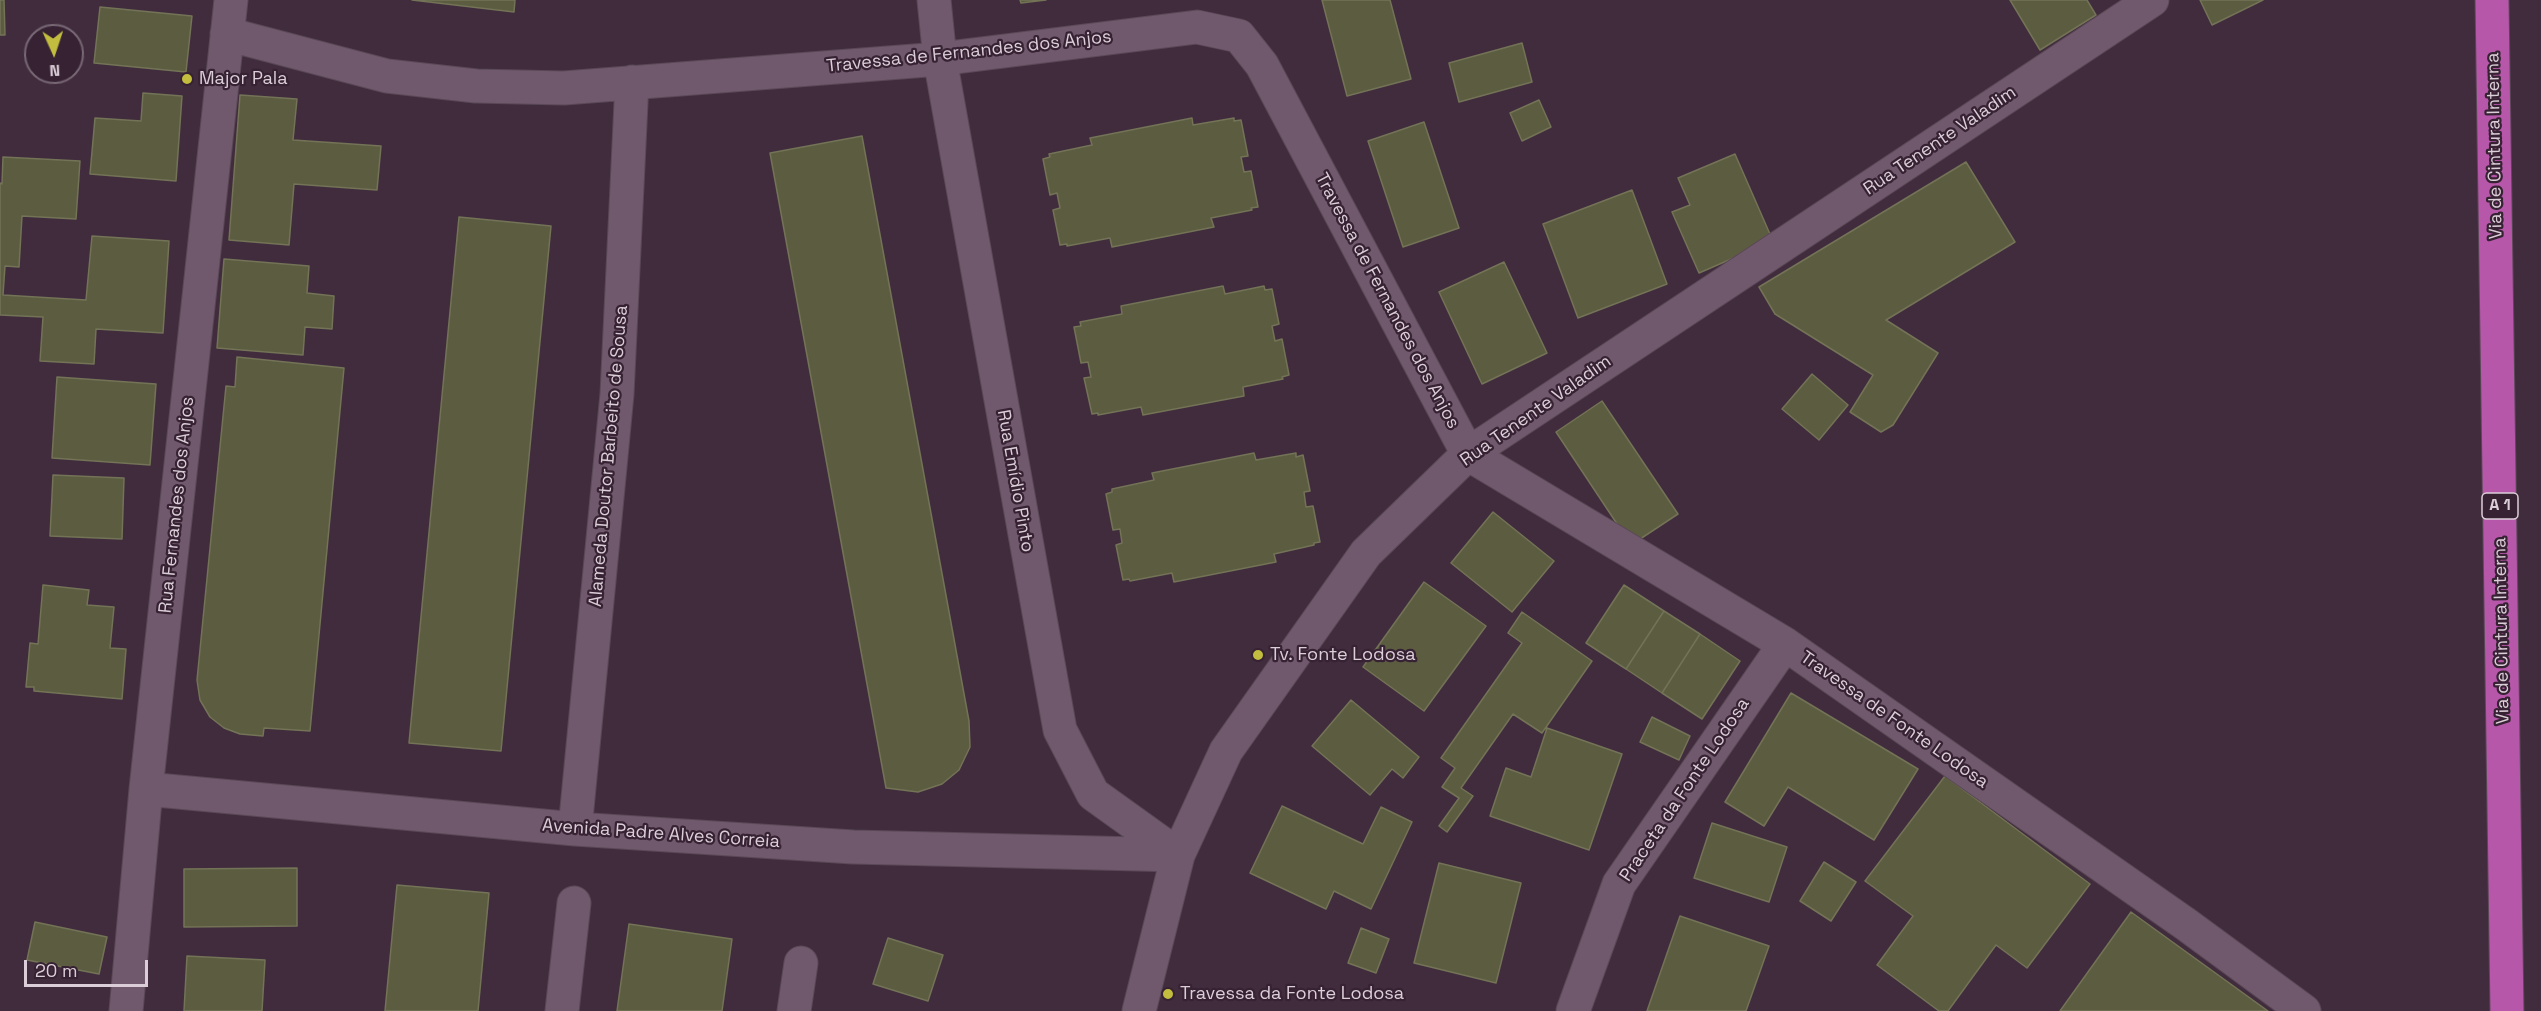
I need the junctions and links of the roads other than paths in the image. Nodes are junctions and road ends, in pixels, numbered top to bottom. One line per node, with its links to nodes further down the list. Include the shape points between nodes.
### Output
1 (231, 0): 5 (street, Rua Fernandes dos Anjos)
2 (934, 0): 6 (street, Rua Emídio Pinto)
3 (2152, 0): 8 (street, Rua Tenente Valadim)
4 (2492, 0): 21 (highway, Via de Cintura Interna / A 1)
5 (227, 34): 7 (street, Travessa de Fernandes dos Anjos, via 387,76 453,84 564,88); 10 (street, Rua Fernandes dos Anjos)
6 (940, 59): 7 (street, Travessa de Fernandes dos Anjos); 8 (street, Travessa de Fernandes dos Anjos, via 1197,27 1239,36 1262,65); 12 (street, Rua Emídio Pinto, via 1060,730 1093,794)
7 (632, 82): 11 (street, Alameda Doutor Barbeito de Sousa, via 617,394)
8 (1468, 454): 9 (street, Travessa de Fonte Lodosa); 12 (street, Rua Tenente Valadim, via 1366,553 1226,752)
9 (1785, 644): 19 (street, Praceta da Fonte Lodosa, via 1619,884); 20 (street, Travessa de Fonte Lodosa)
10 (146, 789): 11 (street, Avenida Padre Alves Correia); 15 (street, Rua Fernandes dos Anjos)
11 (575, 829): 12 (street, Avenida Padre Alves Correia, via 853,847)
12 (1178, 855): 18 (street, Rua Tenente Valadim)
13 (574, 903): 16 (street)
14 (801, 963): 17 (street)
15 (126, 1011)
16 (562, 1011)
17 (794, 1011)
18 (1139, 1011)
19 (1573, 1011)
20 (2304, 1011)
21 (2507, 1011)

